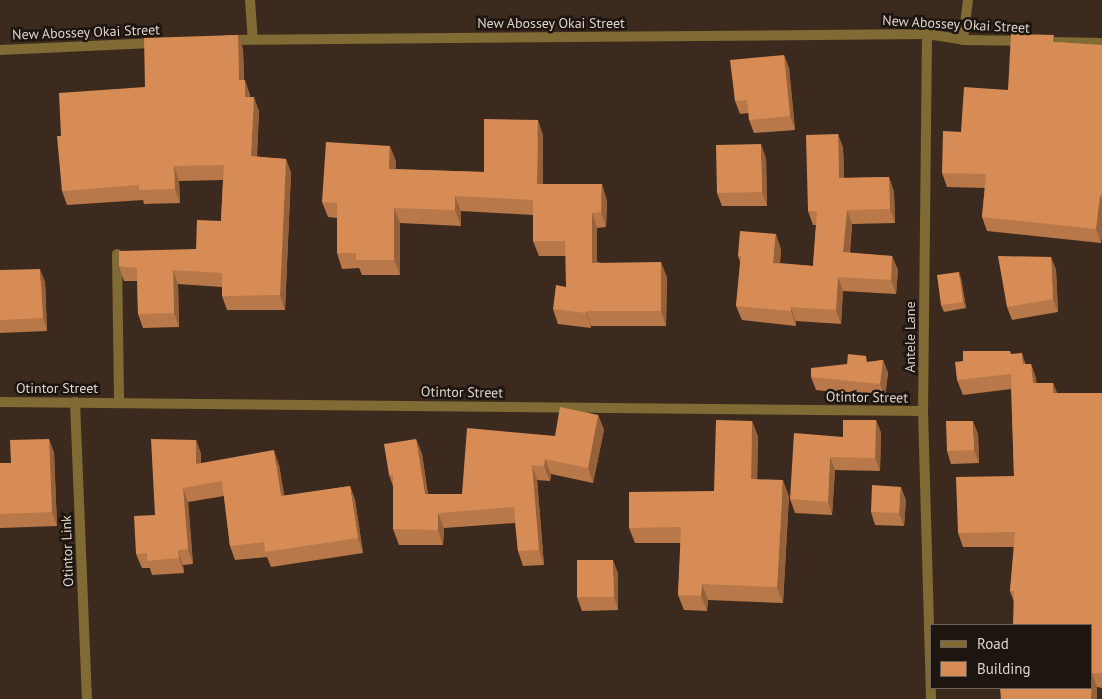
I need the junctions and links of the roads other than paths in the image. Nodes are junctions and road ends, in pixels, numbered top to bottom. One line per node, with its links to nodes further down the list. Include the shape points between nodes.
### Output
1 (250, 0): 4 (street)
2 (968, 0): 5 (street)
3 (927, 34): 4 (street, New Abossey Okai Street); 5 (street, New Abossey Okai Street); 14 (street, Antele Lane)
4 (253, 39): 6 (street, New Abossey Okai Street)
5 (962, 40): 8 (street, New Abossey Okai Street)
6 (214, 41)
7 (165, 43): 9 (street, New Abossey Okai Street)
8 (1102, 44)
9 (0, 50)
10 (117, 254): 13 (street)
11 (0, 402): 12 (street, Otintor Street)
12 (75, 402): 13 (street, Otintor Street); 16 (street, Otintor Link)
13 (119, 402): 14 (street, Otintor Street)
14 (923, 411): 15 (street, Antele Lane)
15 (930, 663)
16 (87, 699)

